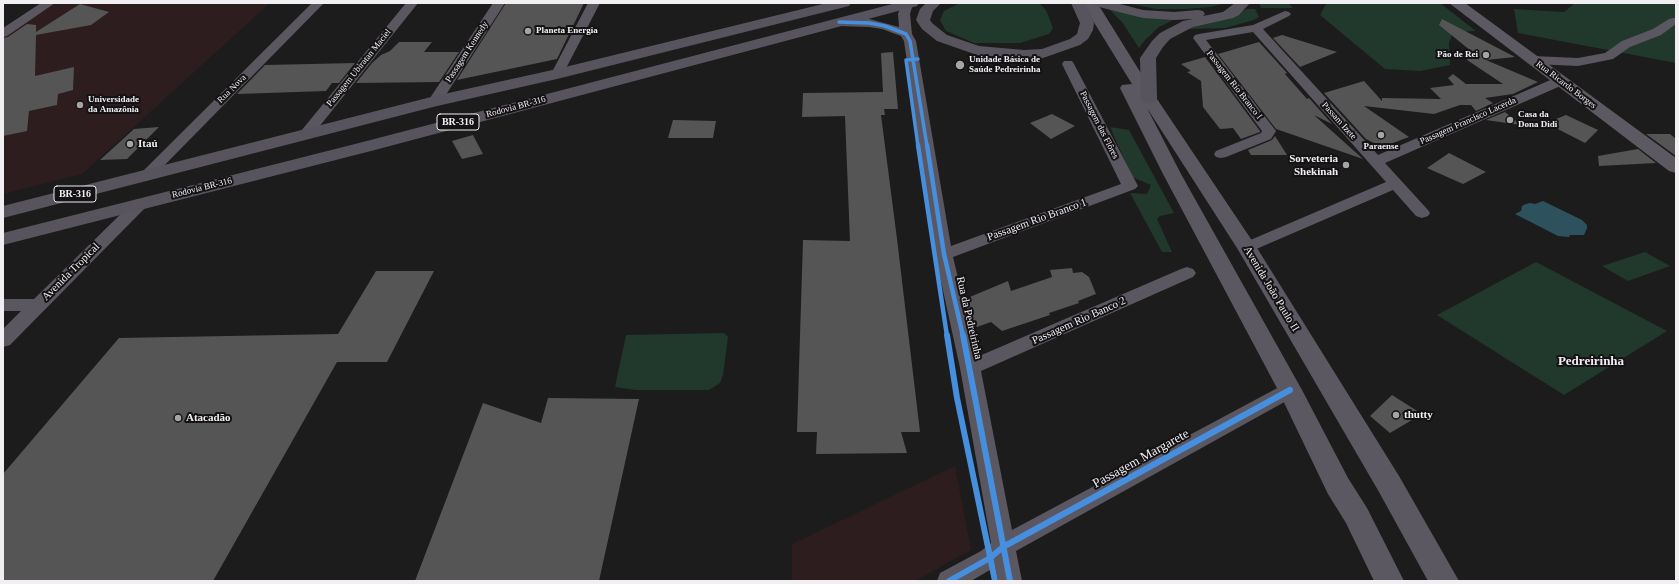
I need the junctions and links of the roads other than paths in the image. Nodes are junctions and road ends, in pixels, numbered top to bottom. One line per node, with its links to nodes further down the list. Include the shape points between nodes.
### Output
1 (49, 3): 21 (street)
2 (318, 3): 33 (street, Rua Nova)
3 (412, 3): 29 (street, Passagem Ubiratan Maciel)
4 (500, 3): 28 (street, Passagem Kennedy)
5 (594, 3): 25 (street)
6 (814, 3): 17 (highway)
7 (844, 3): 17 (highway, Rodovia BR-316 / BR-316)
8 (934, 3): 9 (highway, via 927,9 923,20 942,38 977,50 1024,55 1054,50 1083,36 1087,23)
9 (1078, 3): 47 (main road, via 1088,12 1169,169)
10 (1089, 3): 27 (main road, Avenida João Paulo II)
11 (1100, 3): 12 (highway, via 1143,14 1174,16 1212,12)
12 (1228, 3)
13 (1243, 3): 27 (highway, via 1228,15 1173,30 1157,44 1148,58)
14 (1456, 3): 23 (street, Rua Ricardo Borges)
15 (909, 4): 19 (highway, Rodovia BR-316 / BR-316); 22 (street, Rua da Pedreirinha, via 904,14)
16 (1285, 14): 20 (street)
17 (778, 19): 25 (highway, Rodovia BR-316 / BR-316)
18 (1673, 21): 23 (street, via 1658,32 1626,44 1598,60)
19 (839, 22): 22 (street, via 869,23); 36 (highway, Rodovia BR-316 / BR-316)
20 (1256, 28): 30 (street, Passagem Rio Branco I, via 1201,36 1199,39 1269,132 1266,136); 31 (street, Passam Izete)
21 (3, 33)
22 (906, 34): 41 (street, Rua da Pedreirinha, via 910,41)
23 (1533, 60): 26 (street, Rua Ricardo Borges)
24 (1068, 64): 35 (street, Passagem das Flôres)
25 (557, 74): 28 (highway, Rodovia BR-316 / BR-316)
26 (1560, 81): 31 (street, Passagem Francisco Lacerda); 32 (street, Rua Ricardo Borges)
27 (1149, 99): 40 (main road, Avenida João Paulo II)
28 (435, 101): 29 (highway, Rodovia BR-316 / BR-316)
29 (306, 134): 33 (highway, Rodovia BR-316 / BR-316)
30 (1221, 154)
31 (1376, 161): 34 (street, Passam Izete)
32 (1676, 167)
33 (146, 176): 37 (highway, Rodovia BR-316 / BR-316)
34 (1396, 183): 38 (street, Passam Izete); 40 (street)
35 (1130, 186): 41 (street, Passagem Rio Branco 1)
36 (139, 205): 39 (highway, Rodovia BR-316 / BR-316); 43 (street, Avenida Tropical)
37 (3, 212)
38 (1422, 212)
39 (3, 239)
40 (1247, 248): 52 (main road, Avenida João Paulo II, via 1389,484)
41 (944, 254): 46 (street, Rua da Pedreirinha)
42 (1187, 273): 46 (street, Passagem Rio Banco 2)
43 (38, 305): 44 (street); 45 (street, Avenida Tropical)
44 (3, 306)
45 (3, 340)
46 (970, 368): 48 (street, Rua da Pedreirinha)
47 (1290, 390): 48 (street, Passagem Margarete); 51 (main road)
48 (1003, 547): 49 (street, Passagem Margarete, via 990,558); 50 (street, Rua da Pedreirinha)
49 (949, 581)
50 (1010, 581)
51 (1389, 581)
52 (1444, 581)

